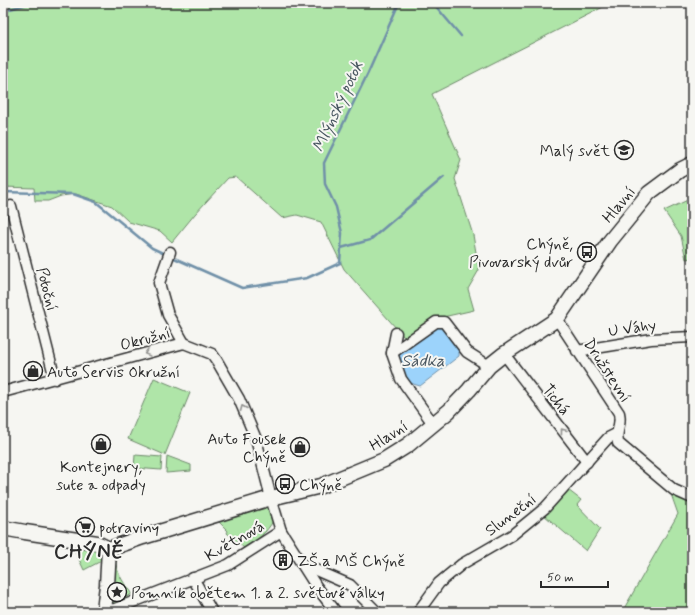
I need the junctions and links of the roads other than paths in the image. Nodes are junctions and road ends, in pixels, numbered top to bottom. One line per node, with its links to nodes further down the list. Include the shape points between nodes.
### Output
1 (692, 164): 4 (street, Hlavní, via 649,193 610,241)
2 (11, 206): 12 (street, Potoční)
3 (170, 252): 7 (street, via 159,283 168,315)
4 (557, 319): 8 (street, Družstevní); 10 (street, Hlavní)
5 (396, 333): 9 (street)
6 (692, 337): 8 (street, U Váhy, via 651,339)
7 (184, 344): 12 (street, Okružní, one-way to 12); 17 (street, Okružní, one-way to 7, via 256,438 239,399 218,361 212,354)
8 (577, 351): 15 (street, Družstevní, via 619,413 621,422)
9 (392, 353): 11 (street, via 436,322 444,322 467,352); 14 (street, via 401,379)
10 (504, 354): 11 (street, Hlavní); 16 (street, Tichá, one-way to 10)
11 (489, 366): 14 (street, Hlavní)
12 (55, 379): 13 (street, Okružní)
13 (3, 392)
14 (434, 425): 17 (street, Hlavní, via 384,460 321,486)
15 (616, 434): 16 (street, Sluneční, via 608,438); 18 (street, via 618,443 674,490)
16 (587, 462): 28 (street, Sluneční, via 545,508 512,535 462,564 439,583)
17 (271, 498): 20 (street, Květnová); 21 (street, Hlavní)
18 (692, 498)
19 (3, 528): 21 (street, via 98,543)
20 (280, 531): 22 (street); 23 (street, Květnová, via 228,565)
21 (109, 550): 24 (street)
22 (302, 564): 26 (street); 27 (street, via 350,586)
23 (193, 578): 24 (street, Květnová); 25 (street)
24 (104, 611)
25 (212, 612)
26 (336, 612)
27 (377, 612)
28 (418, 612)

